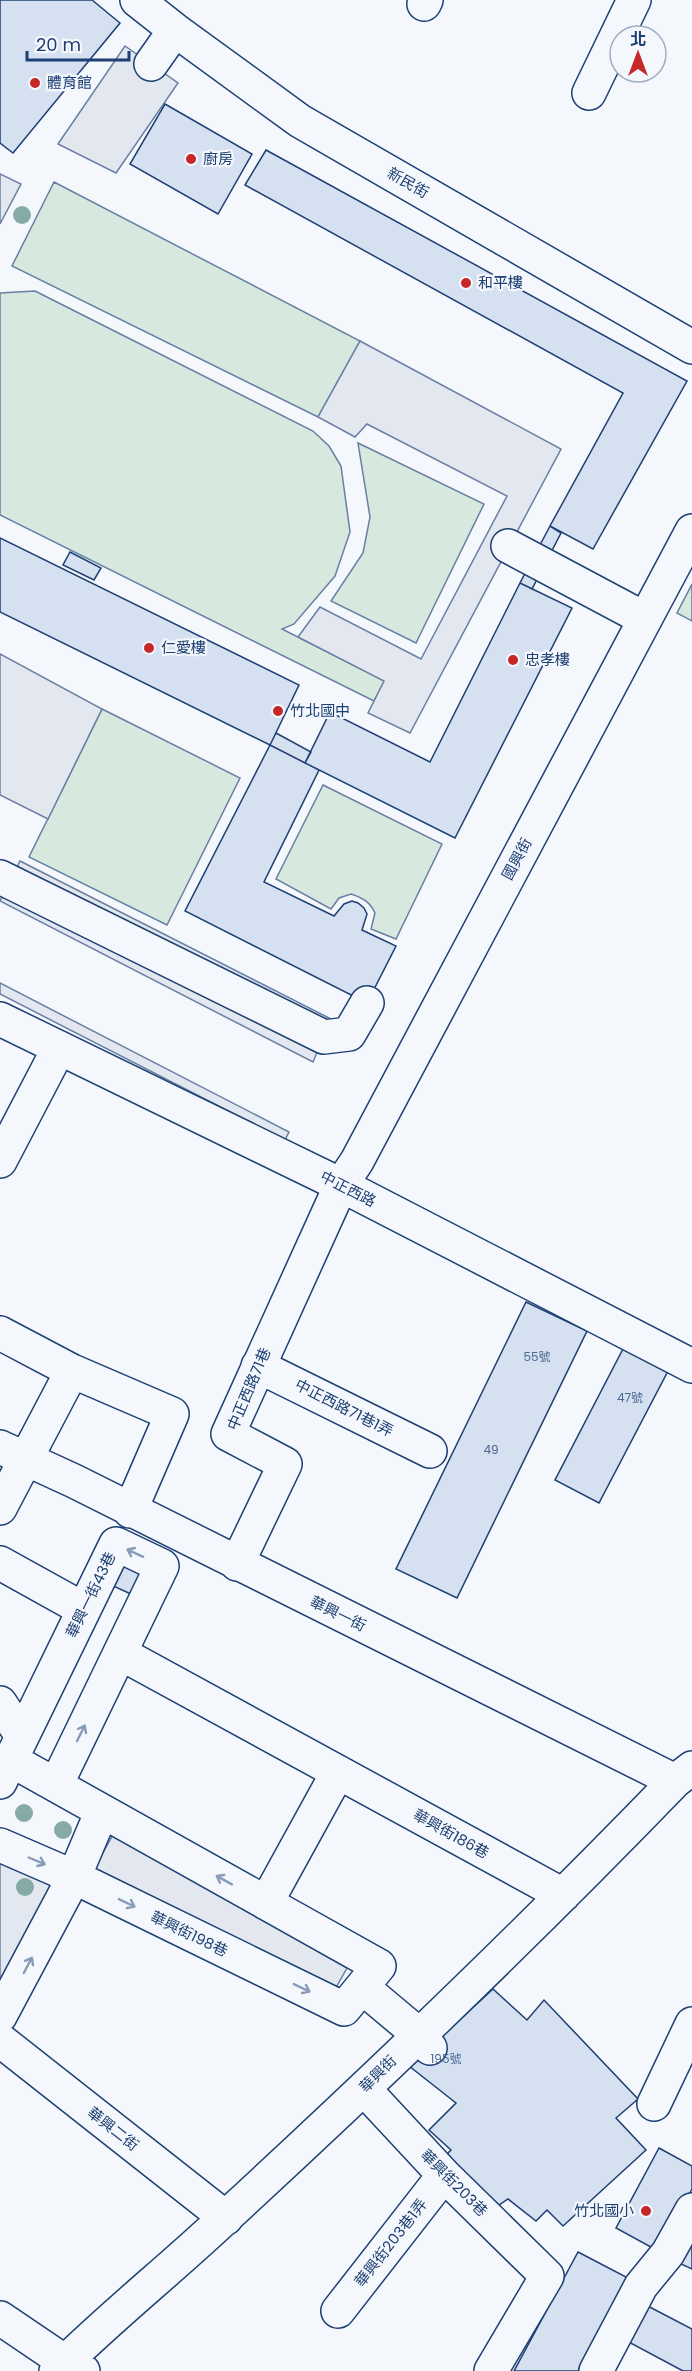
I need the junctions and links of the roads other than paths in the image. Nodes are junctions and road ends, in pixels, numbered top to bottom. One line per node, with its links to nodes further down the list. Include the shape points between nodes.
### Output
1 (137, 0): 3 (street, 新民街)
2 (634, 0): 5 (street)
3 (175, 30): 4 (street); 6 (street, 新民街, via 300,121)
4 (151, 64)
5 (589, 93)
6 (692, 347)
7 (692, 531): 9 (street, 國興街)
8 (508, 546): 9 (street)
9 (645, 619): 15 (street, 國興街)
10 (0, 877): 11 (street, via 324,1037 348,1034)
11 (367, 1003)
12 (0, 1019): 13 (street, 中正西路)
13 (59, 1048): 14 (street); 15 (street, 中正西路)
14 (0, 1161)
15 (341, 1185): 17 (street, 中正西路71巷); 18 (street, 中正西路)
16 (0, 1333): 19 (street)
17 (258, 1366): 20 (street, 中正西路71巷1弄); 25 (street, 中正西路71巷, via 228,1434 285,1464)
18 (692, 1366)
19 (72, 1371): 21 (street); 23 (street, via 172,1414)
20 (430, 1451)
21 (13, 1453): 22 (street); 23 (street, 華興一街)
22 (0, 1508)
23 (129, 1511): 25 (street, 華興一街)
24 (0, 1563): 26 (street)
25 (237, 1564): 31 (street, 華興一街)
26 (83, 1609): 27 (street, 華興一街43巷, one-way to 26, via 162,1566 116,1544); 29 (street, 華興一街43巷)
27 (120, 1653): 30 (street, 華興街186巷); 32 (street, 華興一街43巷, one-way to 27)
28 (0, 1703): 29 (street)
29 (11, 1759): 32 (street, 華興街198巷)
30 (338, 1772): 36 (street, 華興街186巷); 37 (street)
31 (687, 1776): 36 (street, 華興街)
32 (56, 1785): 33 (street, 華興街198巷)
33 (102, 1811): 35 (street); 37 (street, 華興街198巷, one-way to 33)
34 (0, 1845): 35 (street, one-way to 35)
35 (74, 1877): 38 (street, 華興街198巷, one-way to 38, via 344,2009); 39 (street, one-way to 35)
36 (563, 1895): 42 (street, 華興街, via 460,2008)
37 (266, 1903): 38 (street, 華興街198巷, via 379,1966)
38 (362, 1987): 42 (street)
39 (0, 2016)
40 (692, 2024): 44 (street)
41 (0, 2040): 47 (street, 華興二街)
42 (424, 2041): 43 (street, 華興街)
43 (364, 2089): 45 (street, 華興街203巷); 47 (street, 華興街)
44 (654, 2104)
45 (444, 2175): 48 (street, 華興街203巷1弄); 51 (street, 華興街203巷, via 547,2276)
46 (692, 2210): 52 (street, via 668,2253 641,2286)
47 (226, 2218): 50 (street, 華興街)
48 (338, 2311)
49 (0, 2318): 50 (street)
50 (68, 2368)
51 (491, 2371)
52 (596, 2371)

